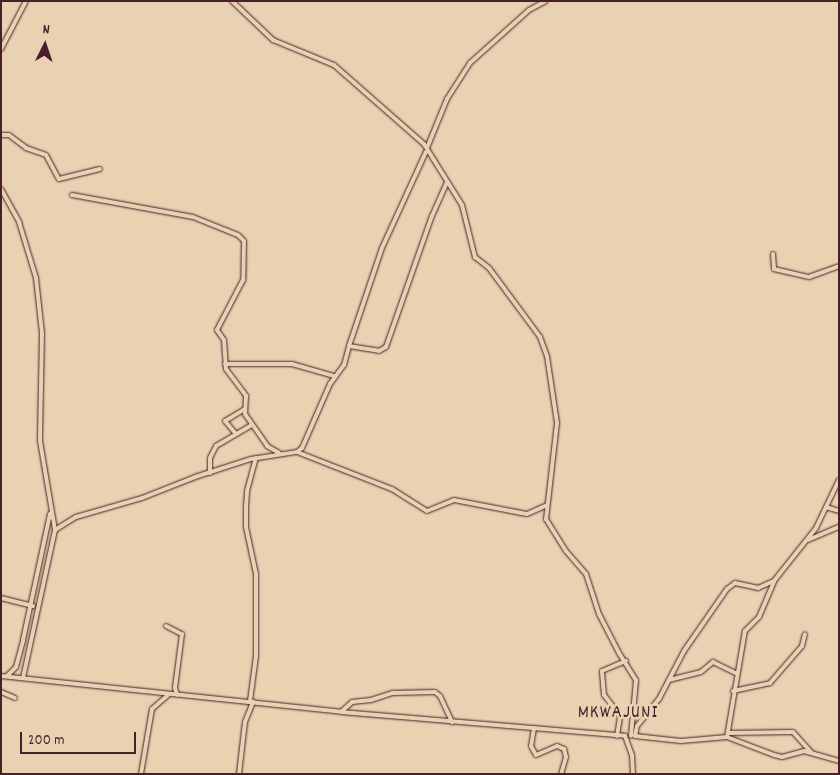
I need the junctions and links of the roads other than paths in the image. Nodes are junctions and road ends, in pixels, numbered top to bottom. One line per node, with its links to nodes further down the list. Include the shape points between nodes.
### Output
1 (26, 1): 4 (street)
2 (232, 1): 6 (street, via 273,40 334,64)
3 (546, 1): 6 (street, via 529,10 470,63 447,99)
4 (1, 49)
5 (1, 135): 7 (street, via 9,135 26,148 46,155 59,179)
6 (427, 150): 8 (street); 13 (street, via 382,248)
7 (100, 168)
8 (447, 183): 13 (street, via 432,216 386,347 379,351); 24 (street, via 462,205 475,257 489,268 544,345 556,423)
9 (1, 189): 26 (street, via 19,222 36,278 42,333 40,441)
10 (72, 195): 14 (street, via 193,217 238,235 244,242 244,275 217,330 224,340)
11 (773, 254): 12 (street, via 774,268 809,277)
12 (839, 266)
13 (349, 346): 15 (street, via 344,365)
14 (225, 364): 15 (street, via 292,364); 16 (street, via 234,383 246,396)
15 (334, 376): 19 (street, via 308,439)
16 (245, 409): 17 (street); 18 (street, via 225,421)
17 (252, 425): 18 (street); 20 (street, via 267,446)
18 (236, 434): 22 (street, via 220,443 213,452)
19 (297, 452): 20 (street); 24 (street, via 392,489 427,511 454,500 526,514)
20 (280, 453): 21 (street)
21 (256, 458): 22 (street); 49 (street, via 246,507 246,527 256,574 256,656)
22 (210, 473): 29 (street, via 142,498 76,517)
23 (839, 480): 25 (street)
24 (547, 505): 37 (street, via 549,524 586,574 600,614)
25 (826, 507): 27 (street); 30 (street)
26 (51, 510): 29 (street); 33 (street)
27 (839, 511)
28 (839, 527): 30 (street)
29 (55, 530): 34 (street)
30 (808, 540): 31 (street)
31 (774, 581): 39 (street, via 758,617 745,631); 43 (street, via 758,588 735,583 727,590 684,651)
32 (1, 598): 33 (street)
33 (30, 605): 34 (street); 38 (street)
34 (37, 607): 42 (street)
35 (166, 626): 47 (street, via 182,634 175,688)
36 (805, 634): 45 (street, via 802,646 770,683)
37 (626, 661): 54 (street, via 602,671 604,695 620,716); 56 (street, via 637,685)
38 (16, 667): 41 (street); 42 (street)
39 (736, 673): 43 (street, via 713,662 701,672); 45 (street)
40 (1, 676): 41 (street)
41 (7, 676): 42 (street)
42 (20, 678): 46 (street)
43 (669, 680): 56 (street)
44 (1, 692): 48 (street)
45 (733, 692): 53 (street)
46 (168, 694): 47 (street); 59 (street, via 152,709)
47 (177, 695): 49 (street)
48 (16, 698)
49 (252, 702): 50 (street); 60 (street, via 245,722)
50 (341, 712): 51 (street); 51 (street, via 352,702 393,693 435,692)
51 (452, 722): 52 (street)
52 (534, 728): 54 (street); 61 (street, via 531,746 536,755 557,746 564,749 566,757)
53 (728, 735): 56 (street, via 681,742); 57 (street, via 782,757); 57 (street, via 793,732)
54 (617, 736): 55 (street)
55 (625, 736): 56 (street); 62 (street, via 632,755)
56 (633, 736)
57 (812, 752): 58 (street)
58 (839, 761)
59 (142, 774)
60 (239, 774)
61 (561, 774)
62 (633, 774)

